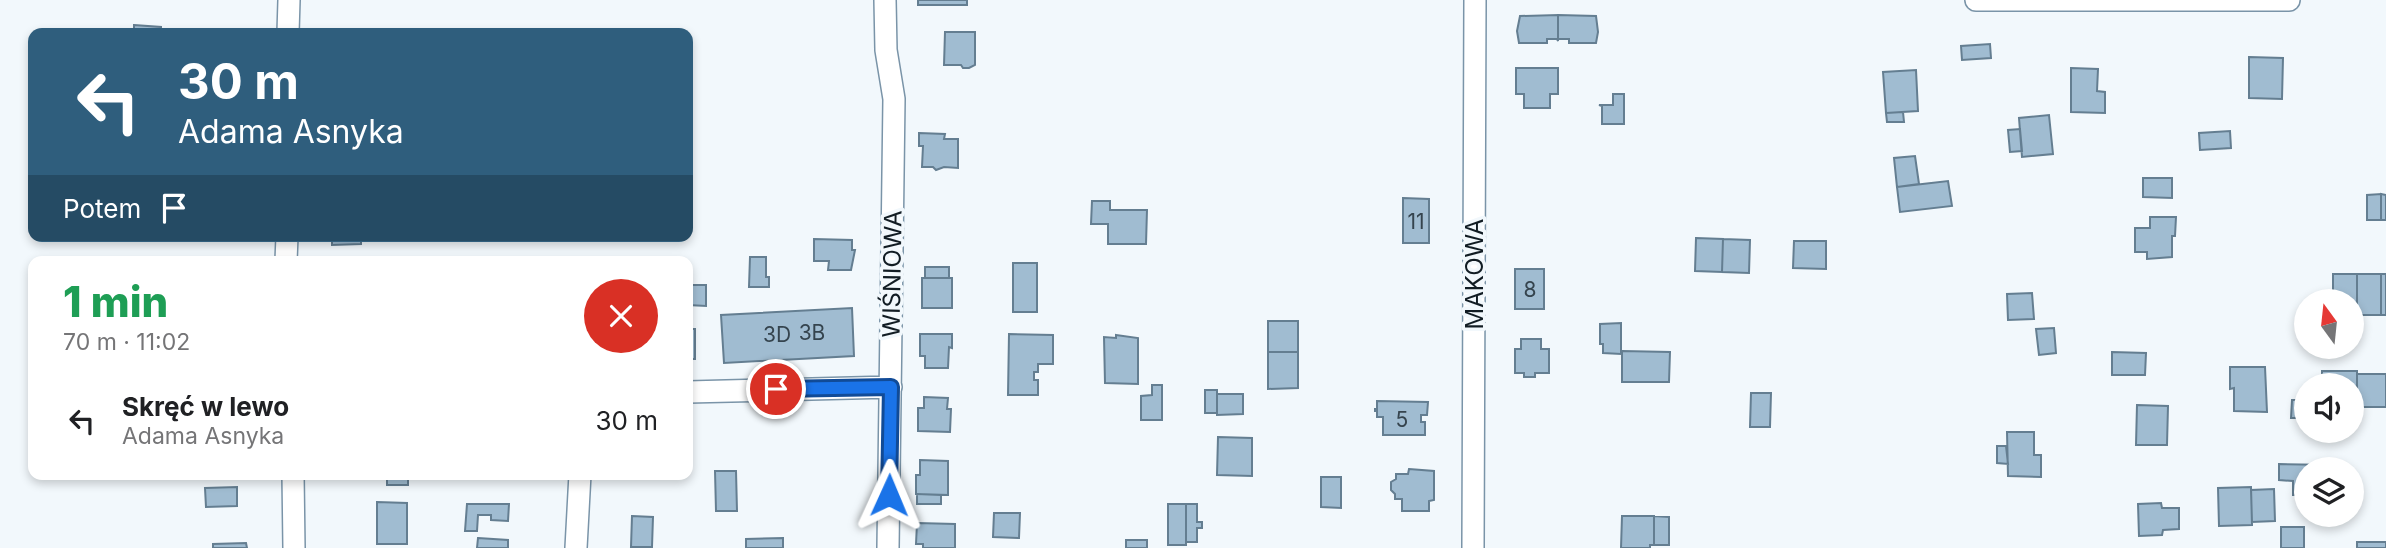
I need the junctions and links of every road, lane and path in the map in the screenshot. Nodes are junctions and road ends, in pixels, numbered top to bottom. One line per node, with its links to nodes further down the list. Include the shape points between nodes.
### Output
1 (289, 0): 7 (street)
2 (885, 0): 8 (street, WIŚNIOWA, via 886,50 894,99)
3 (1475, 0): 15 (street, MAKOWA)
4 (1976, 0): 6 (street)
5 (2289, 0): 6 (street)
6 (2102, 1)
7 (288, 28)
8 (891, 387): 9 (street); 14 (street, WIŚNIOWA)
9 (693, 392)
10 (293, 480): 12 (street)
11 (580, 480): 13 (street)
12 (294, 548)
13 (576, 548)
14 (888, 548)
15 (1473, 548)

